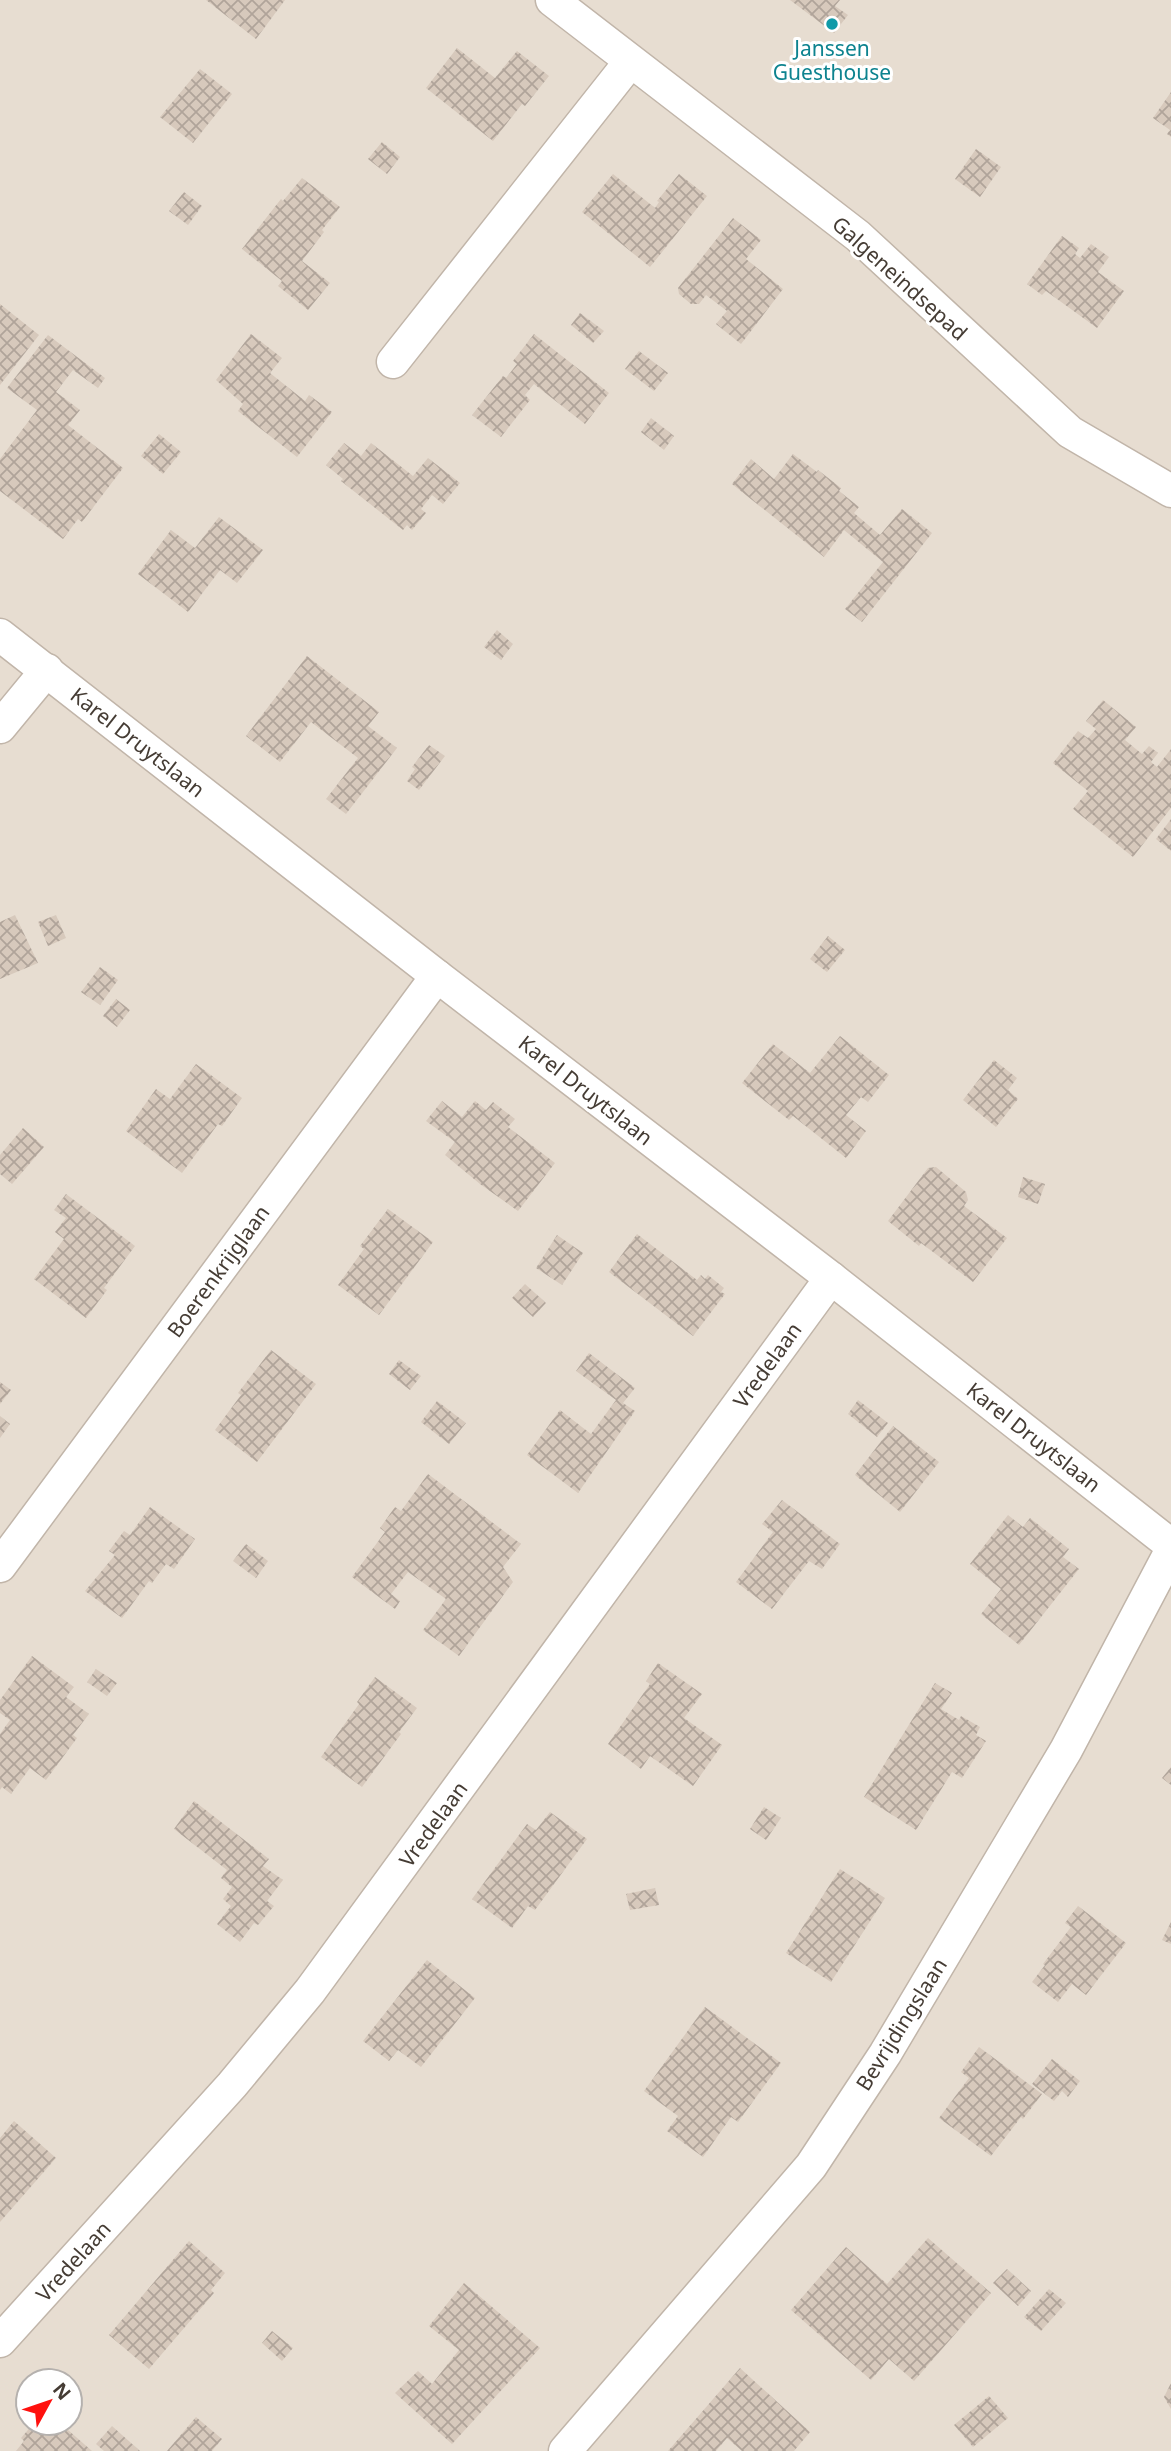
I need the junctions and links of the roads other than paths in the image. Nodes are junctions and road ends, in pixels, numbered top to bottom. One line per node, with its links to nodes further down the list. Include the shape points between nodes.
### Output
1 (552, 0): 2 (street, Galgeneindsepad)
2 (630, 62): 3 (street); 4 (street, Galgeneindsepad, via 858,236 1070,432)
3 (393, 362)
4 (1171, 491)
5 (0, 635): 6 (street, Karel Druytslaan)
6 (47, 670): 7 (street); 8 (street, Karel Druytslaan)
7 (0, 727)
8 (438, 976): 9 (street, Karel Druytslaan); 12 (street, Boerenkrijglaan)
9 (831, 1278): 10 (street, Karel Druytslaan); 13 (street, Vredelaan, via 310,1991 232,2085)
10 (1171, 1545)
11 (1171, 1551): 14 (street, Bevrijdingslaan, via 1066,1750 885,2054 811,2166)
12 (0, 1566)
13 (0, 2341)
14 (565, 2451)

